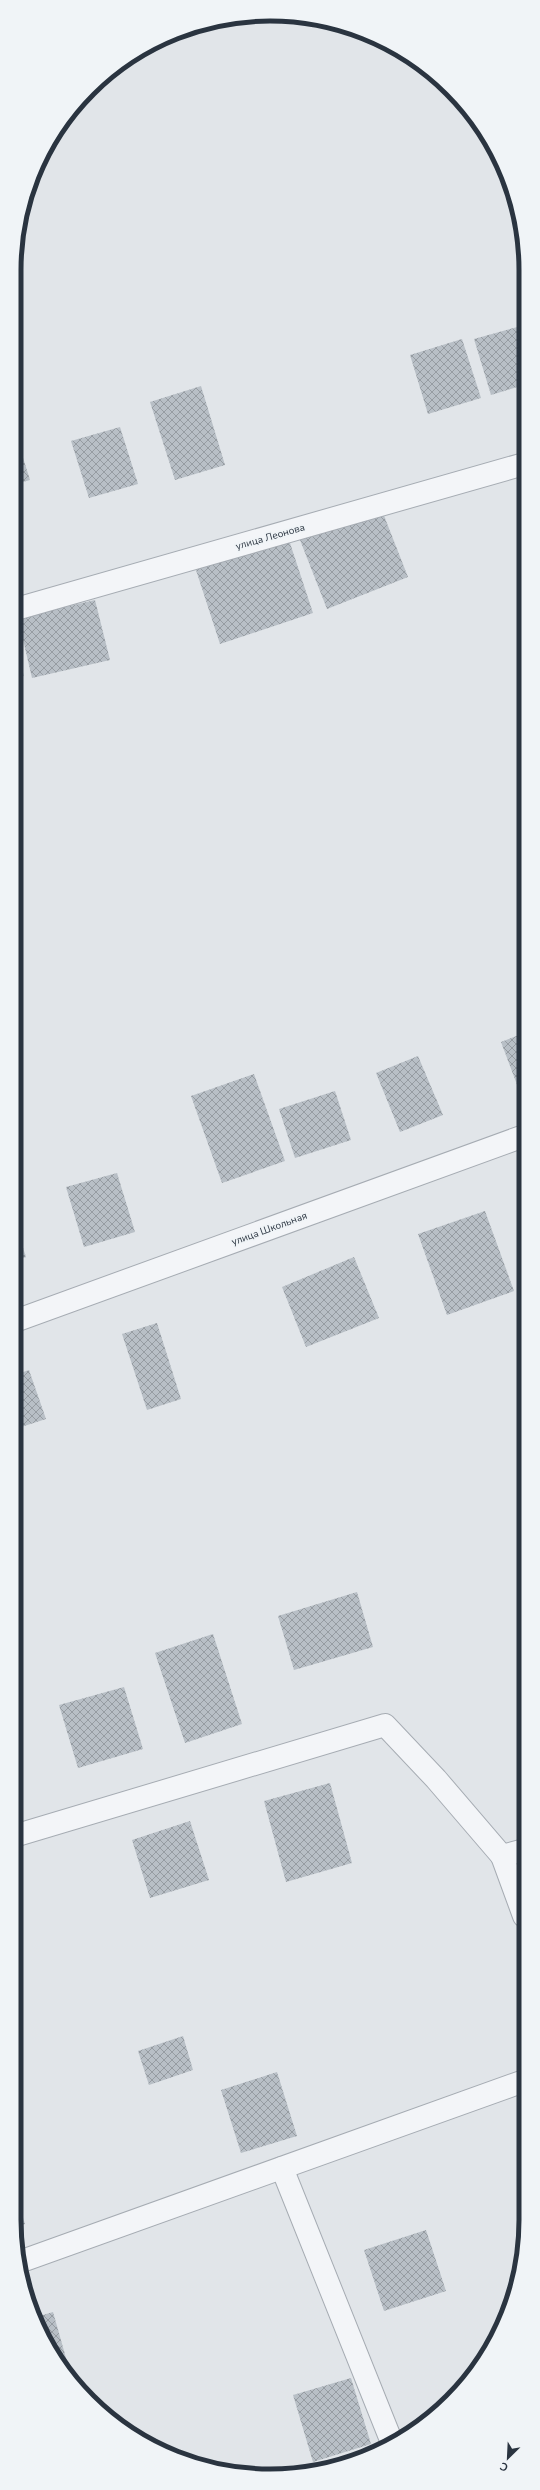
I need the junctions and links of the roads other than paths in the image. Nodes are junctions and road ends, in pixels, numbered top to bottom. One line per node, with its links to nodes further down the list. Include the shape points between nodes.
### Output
1 (519, 465): 2 (street, улица Леонова)
2 (21, 608)
3 (519, 1138): 4 (street, улица Школьная)
4 (21, 1319)
5 (21, 1834): 7 (street, via 384,1725 436,1779)
6 (519, 1851): 7 (street)
7 (502, 1856): 8 (street)
8 (519, 1902)
9 (519, 2083): 10 (street)
10 (282, 2168): 11 (street); 12 (street)
11 (24, 2260)
12 (390, 2438)

